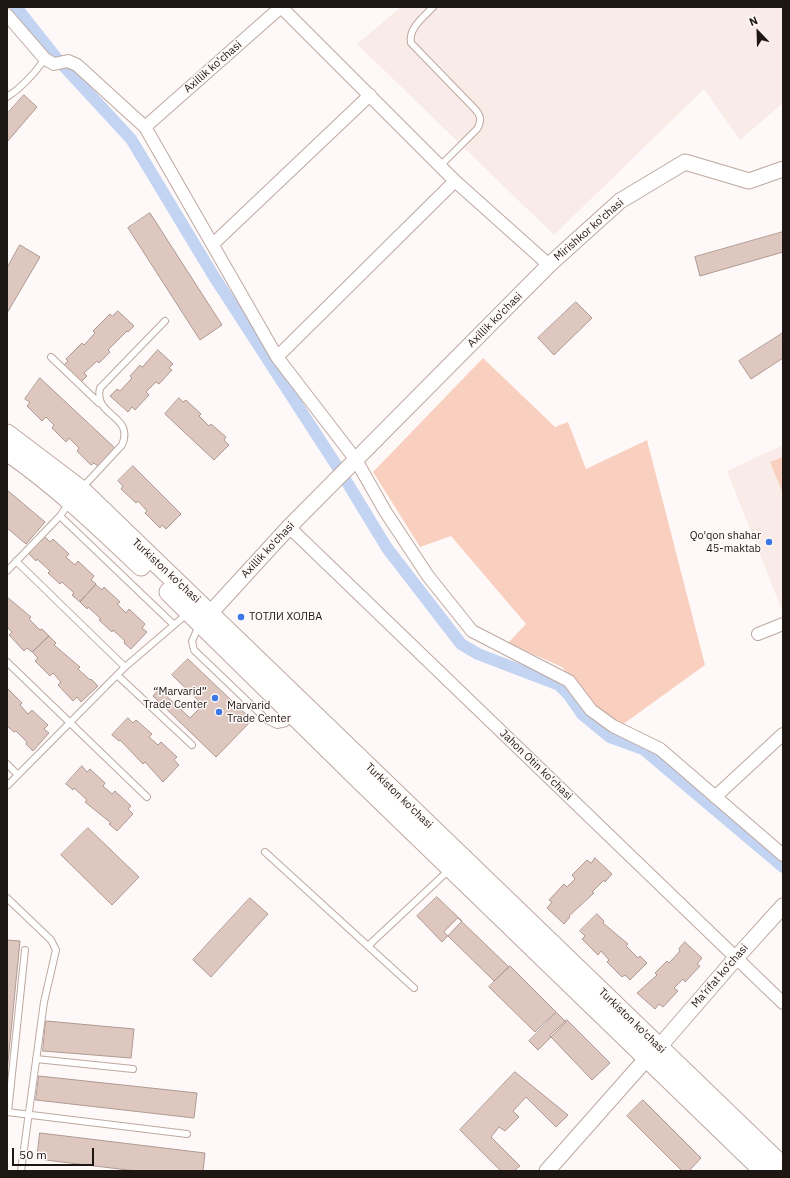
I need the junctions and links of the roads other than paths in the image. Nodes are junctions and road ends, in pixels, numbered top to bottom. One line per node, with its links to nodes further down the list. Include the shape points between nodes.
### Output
1 (281, 7): 5 (street, Axillik ko'chasi); 7 (street, Axillik ko'chasi)
2 (433, 7): 8 (lane, via 414,27 410,36 411,43 480,115 481,123)
3 (7, 15): 4 (street)
4 (49, 62): 6 (lane, via 17,91); 7 (street, via 68,62 76,65)
5 (370, 95): 8 (street, Axillik ko'chasi); 11 (street)
6 (7, 96)
7 (145, 127): 11 (street)
8 (440, 166): 10 (street, Axillik ko'chasi)
9 (783, 170): 12 (street, Mirishkor ko'chasi, via 749,181 685,162 620,201)
10 (455, 181): 12 (street, Axillik ko'chasi); 15 (street)
11 (212, 244): 15 (street)
12 (549, 265): 19 (street, Axillik ko'chasi)
13 (165, 321): 16 (lane, via 100,388 98,397)
14 (51, 357): 16 (lane)
15 (277, 357): 19 (street)
16 (102, 405): 20 (lane, via 124,426 126,437 122,445)
17 (7, 434): 20 (main road, Turkiston ko'chasi)
18 (7, 451): 20 (main road, Turkiston ko'chasi)
19 (354, 462): 22 (street, Axillik ko'chasi); 39 (street, via 428,576 472,631 569,681 591,710 613,726 660,749)
20 (76, 495): 21 (lane); 25 (main road, Turkiston ko'chasi)
21 (60, 516): 23 (lane); 26 (lane)
22 (288, 527): 25 (street, Axillik ko'chasi); 47 (street, Jahon Otin ko'chasi)
23 (16, 562): 24 (lane); 30 (lane)
24 (7, 571)
25 (200, 612): 26 (lane); 42 (main road, Turkiston ko'chasi, via 292,714); 50 (main road, Turkiston ko'chasi)
26 (173, 624): 30 (lane)
27 (783, 624): 28 (street)
28 (758, 634)
29 (7, 662): 32 (lane)
30 (125, 667): 31 (lane)
31 (117, 674): 32 (lane); 34 (lane)
32 (69, 723): 36 (lane); 38 (lane)
33 (783, 734): 39 (street)
34 (192, 746)
35 (7, 764): 36 (lane)
36 (18, 774): 37 (lane)
37 (7, 786)
38 (147, 797)
39 (715, 797): 41 (street)
40 (265, 852): 45 (lane)
41 (783, 855)
42 (451, 868): 45 (lane); 50 (main road, Turkiston ko'chasi)
43 (7, 898): 51 (lane, via 51,940 56,950 44,1002)
44 (783, 906): 47 (street, Ma’rifat ko'chasi)
45 (368, 946): 48 (lane)
46 (25, 950): 53 (lane)
47 (736, 958): 49 (street, Jahon Otin ko'chasi); 50 (street, Ma’rifat ko'chasi)
48 (414, 988)
49 (783, 1003)
50 (653, 1053): 56 (main road, Turkiston ko'chasi); 58 (street, Ma’rifat ko'chasi); 59 (main road, Turkiston ko'chasi)
51 (36, 1059): 52 (lane); 54 (lane)
52 (133, 1069)
53 (7, 1112): 54 (lane)
54 (28, 1115): 55 (lane); 57 (lane)
55 (187, 1134)
56 (783, 1167)
57 (21, 1171)
58 (547, 1171)
59 (764, 1171)

